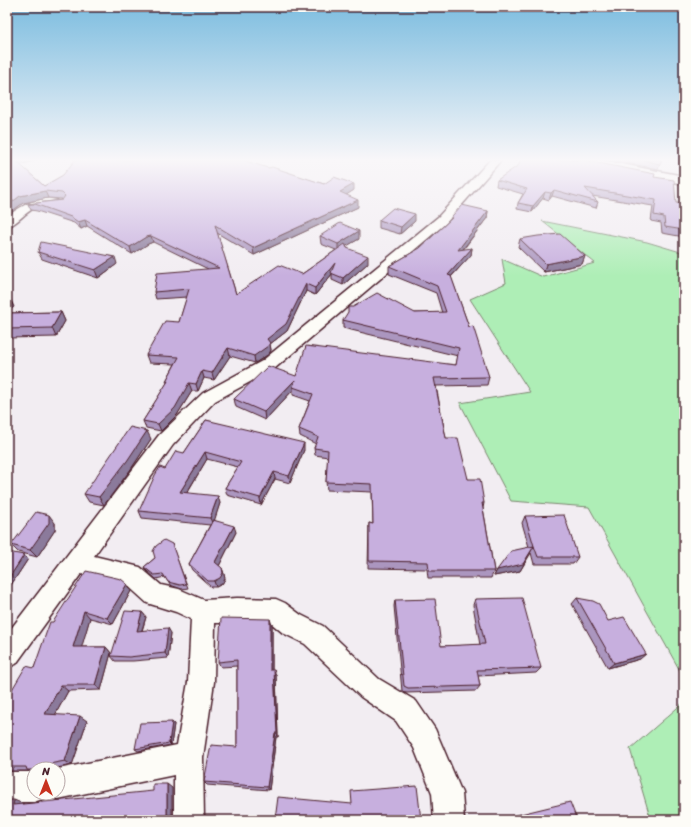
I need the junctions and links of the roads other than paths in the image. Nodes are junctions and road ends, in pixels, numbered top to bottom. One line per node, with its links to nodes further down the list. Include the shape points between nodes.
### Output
1 (461, 199): 4 (street, via 442,220 268,366 209,397 166,440)
2 (60, 203): 3 (street, via 48,202 27,206)
3 (7, 223)
4 (75, 562): 5 (street, via 132,575 154,595 179,601); 6 (street)
5 (203, 612): 7 (street, via 201,682); 12 (street, via 276,611 292,624 314,635 370,688 406,710 425,739 447,793)
6 (7, 655)
7 (189, 757): 8 (street); 11 (street)
8 (66, 782)
9 (26, 786): 10 (street)
10 (7, 787)
11 (189, 820)
12 (449, 820)

